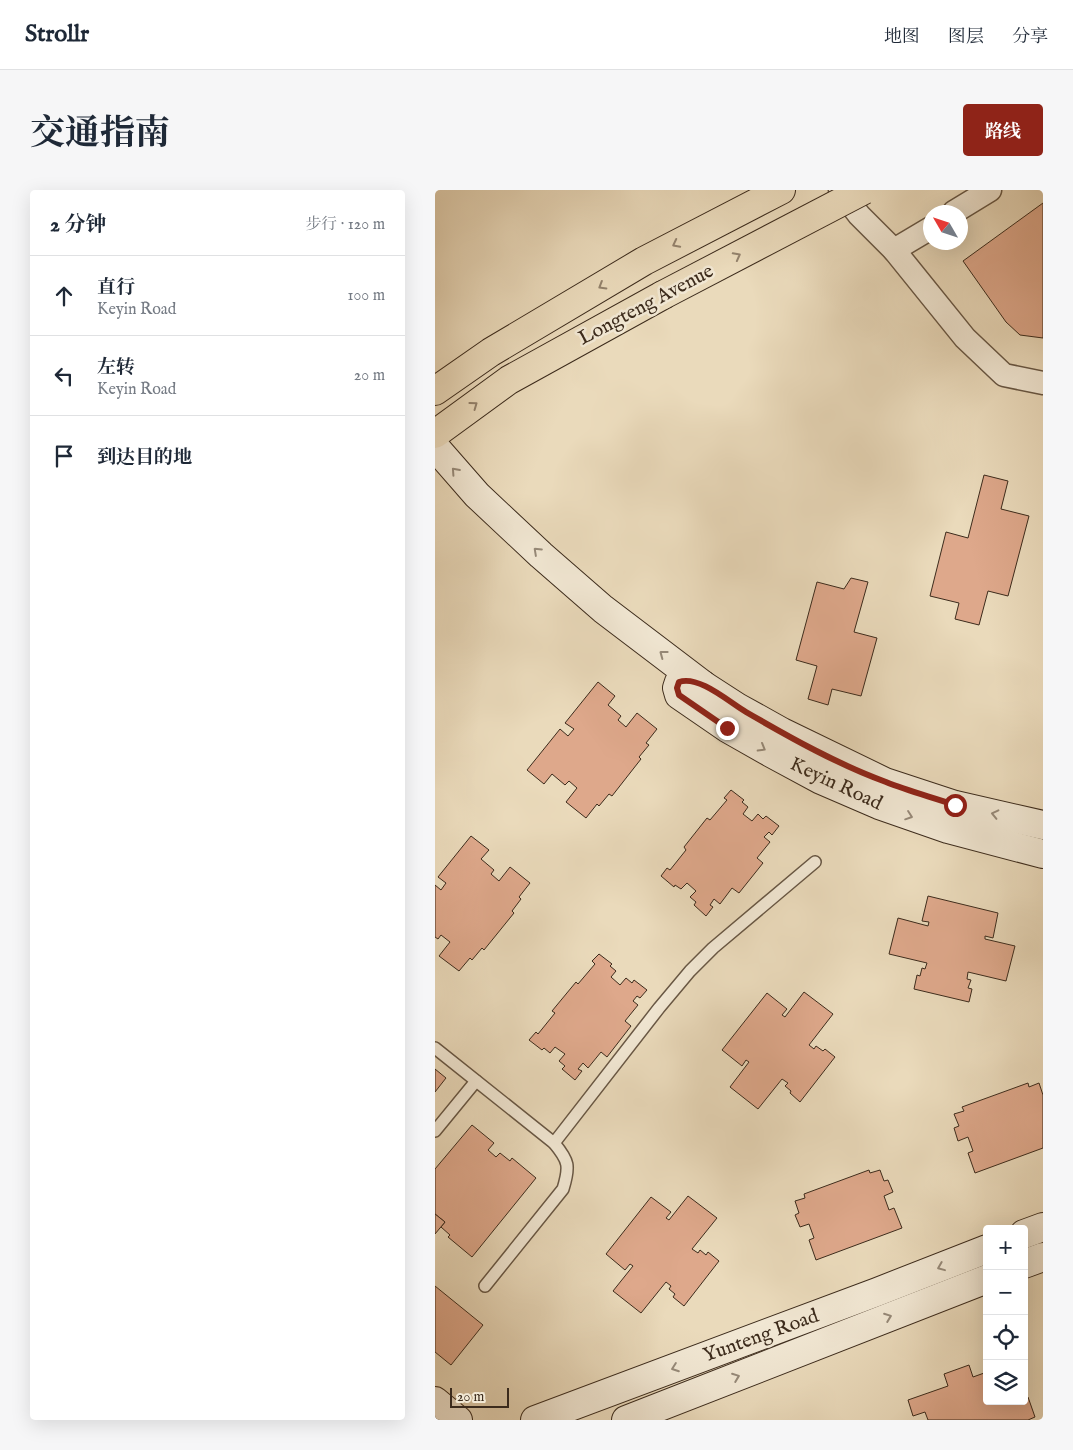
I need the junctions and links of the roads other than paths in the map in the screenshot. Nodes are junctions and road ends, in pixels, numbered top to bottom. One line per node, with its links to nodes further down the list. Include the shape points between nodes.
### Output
1 (781, 190): 10 (highway, Longteng Avenue, one-way to 10, via 644,261 491,352)
2 (840, 190): 8 (street, via 859,215)
3 (859, 190): 8 (street)
4 (864, 190): 11 (highway, Longteng Avenue, one-way to 4, bridge, via 509,380)
5 (990, 190): 6 (street)
6 (966, 205)
7 (923, 233): 8 (street)
8 (894, 250): 9 (street, via 965,338 1004,375)
9 (1043, 383)
10 (435, 391)
11 (435, 434)
12 (435, 447): 13 (street, Keyin Road, one-way to 12, via 541,556 477,495)
13 (703, 684): 14 (street, Keyin Road, one-way to 13, via 955,805 885,782 782,732); 15 (street, Keyin Road, one-way to 15, via 689,680 679,682 679,695 727,728 821,780 948,829)
14 (1043, 825)
15 (1043, 854)
16 (815, 862): 20 (lane, via 690,971)
17 (435, 1048): 18 (lane)
18 (476, 1081): 19 (lane); 20 (lane)
19 (435, 1131)
20 (554, 1143): 27 (lane, via 564,1155 569,1171 563,1189)
21 (1043, 1227): 22 (street)
22 (1028, 1233)
23 (983, 1251): 30 (street, Yunteng Road, one-way to 30)
24 (1043, 1257): 25 (street)
25 (1028, 1263)
26 (983, 1281): 31 (street, Yunteng Road, one-way to 26)
27 (485, 1286)
28 (435, 1401): 29 (street)
29 (458, 1420)
30 (535, 1420)
31 (626, 1420)

